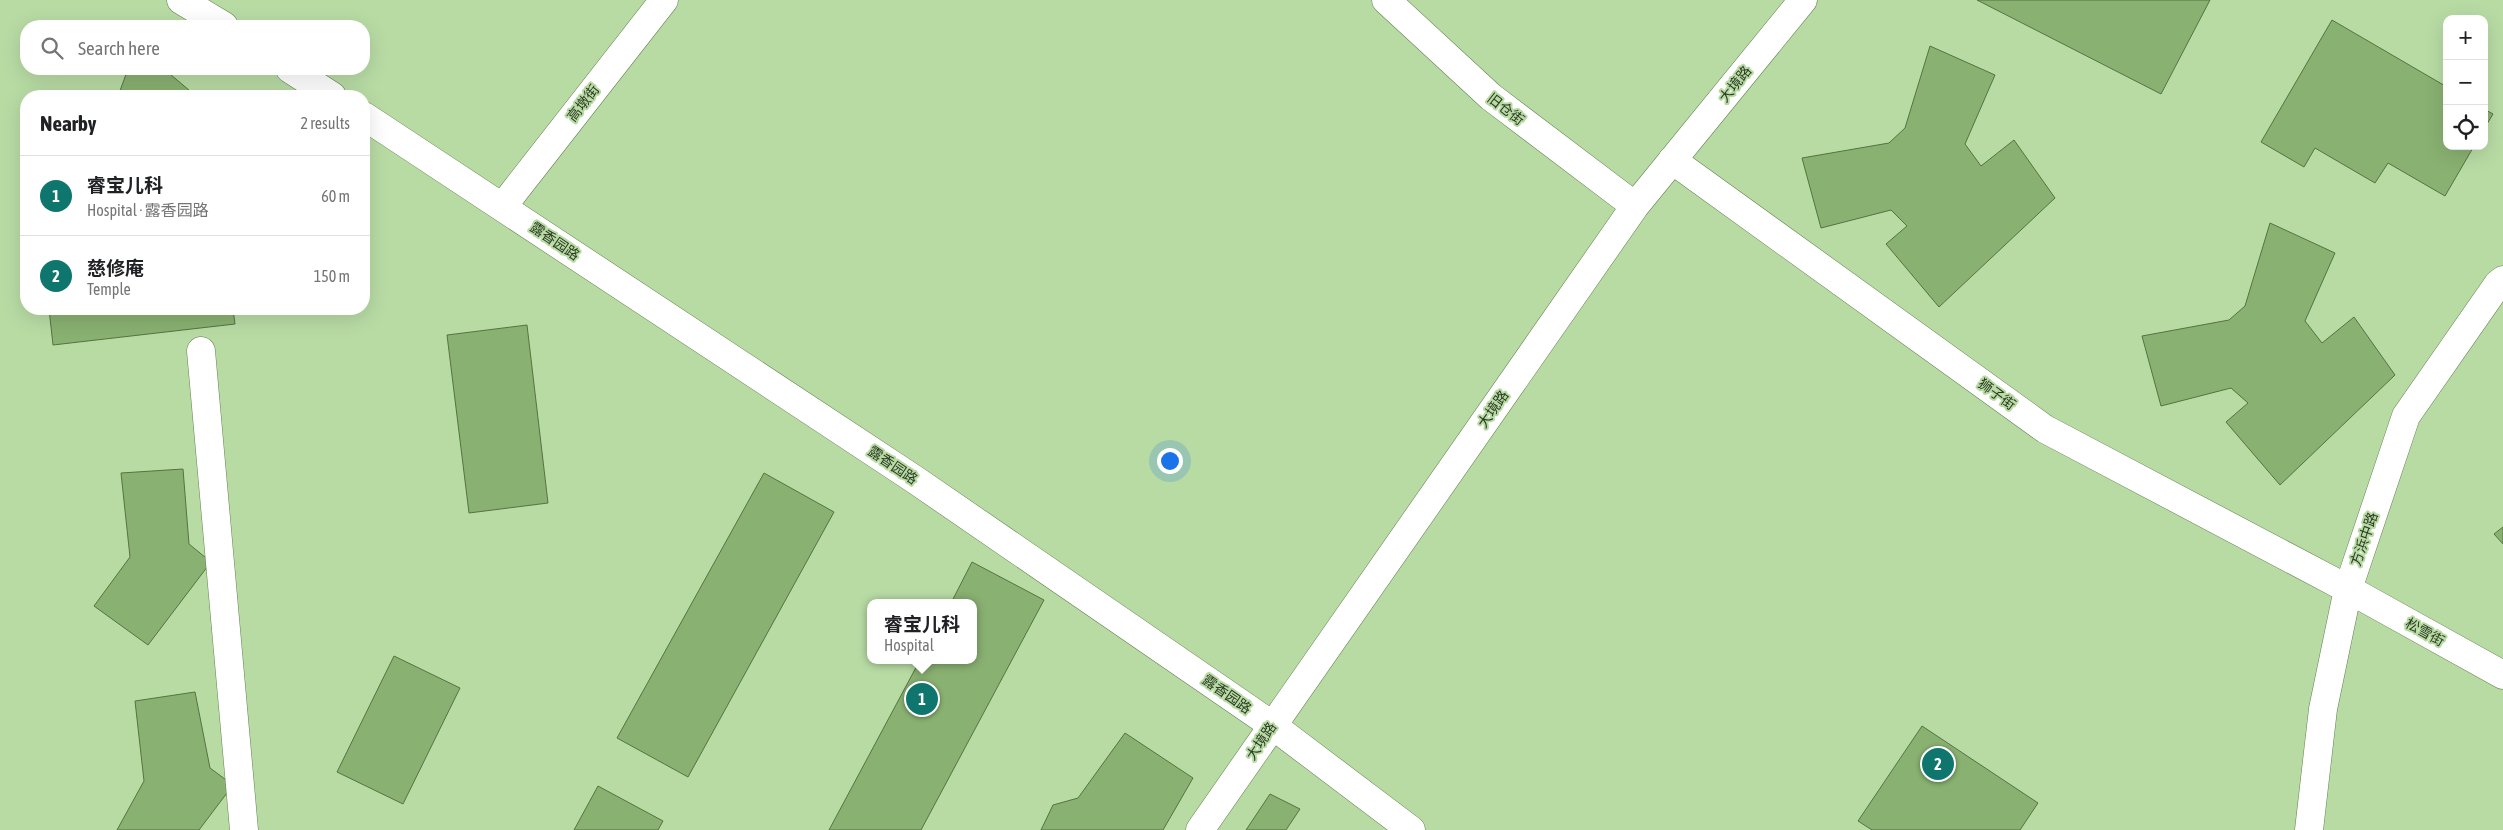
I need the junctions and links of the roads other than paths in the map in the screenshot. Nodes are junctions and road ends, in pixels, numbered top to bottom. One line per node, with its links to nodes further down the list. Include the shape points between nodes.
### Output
1 (181, 0): 5 (street)
2 (664, 0): 10 (street, 高墩街)
3 (1386, 0): 11 (street, 旧仓街, via 1491,97)
4 (1803, 0): 9 (street, 大境路)
5 (214, 20)
6 (299, 75): 7 (street)
7 (323, 90)
8 (370, 120): 10 (street, 露香园路)
9 (1672, 160): 11 (street, 大境路); 14 (street, 狮子街, via 2045,429)
10 (502, 206): 16 (street, 露香园路, via 914,479)
11 (1635, 206): 16 (street, 大境路)
12 (2503, 280): 14 (street, 方浜中路, via 2406,416)
13 (201, 351): 17 (street)
14 (2348, 589): 15 (street, 松雪街); 20 (street, 方浜中路, via 2323,709)
15 (2503, 675)
16 (1272, 725): 18 (street, 大境路); 19 (street, 露香园路)
17 (244, 830)
18 (1200, 830)
19 (1411, 830)
20 (2309, 830)

